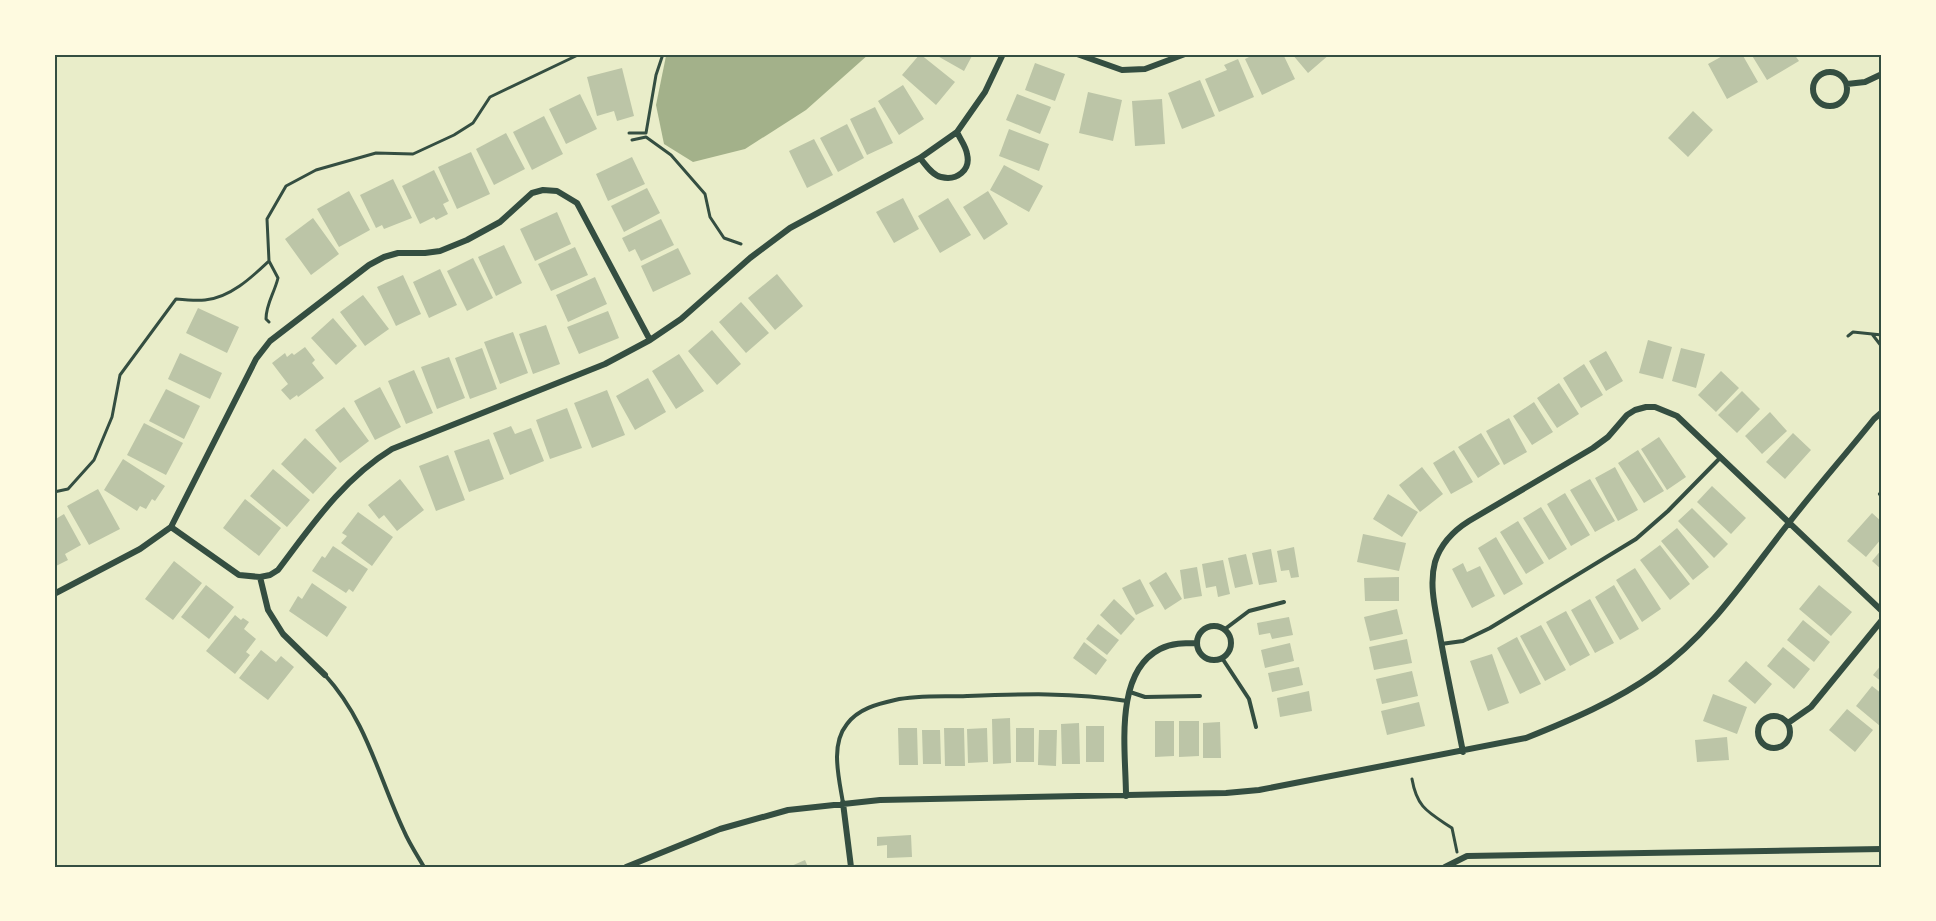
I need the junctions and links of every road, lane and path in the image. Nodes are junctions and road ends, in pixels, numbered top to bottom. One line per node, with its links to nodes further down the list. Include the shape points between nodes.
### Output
1 (580, 54): 13 (path, via 490,97 473,123 413,154 376,153 316,170 286,186 267,219)
2 (663, 54): 9 (path, via 646,133)
3 (1003, 54): 8 (street, via 985,92)
4 (1077, 54): 5 (street, via 1122,70 1145,69)
5 (1185, 54)
6 (1882, 74): 7 (street)
7 (1847, 84): 7 (street, via 1836,73 1826,73 1814,83 1814,94 1821,103 1838,105 1846,96)
8 (957, 132): 11 (street); 11 (street, via 967,152 964,172 954,178 940,177)
9 (629, 133)
10 (632, 140): 12 (path, via 645,137 671,155 705,194 710,217 724,238)
11 (920, 158): 18 (street, via 790,228)
12 (741, 244)
13 (268, 261): 14 (path, via 278,278 266,308); 22 (path, via 228,293 206,300 176,299 120,375 112,417 94,460 68,489)
14 (269, 322)
15 (1871, 333): 16 (path); 17 (path, via 1852,332); 19 (path)
16 (1882, 335)
17 (1848, 336)
18 (650, 340): 24 (street, via 577,204 557,191 532,194 491,228 467,240 425,254 384,256 270,341 256,359); 25 (street, via 605,364 392,449 359,474 324,509 278,570)
19 (1882, 347)
20 (1882, 412): 23 (street)
21 (1720, 458): 23 (street); 32 (lane, via 1636,539 1490,628 1463,640); 32 (street, via 1677,416 1646,407 1627,415 1593,448 1454,530 1443,545 1432,575)
22 (54, 492)
23 (1788, 523): 28 (street); 40 (street, via 1712,622 1656,672 1565,723 1526,738)
24 (171, 527): 25 (street, via 239,575); 26 (street, via 140,549)
25 (260, 577): 34 (street, via 268,610 283,634)
26 (54, 594)
27 (1284, 602): 30 (lane, via 1249,611)
28 (1882, 611)
29 (1882, 620): 38 (street, via 1811,707)
30 (1225, 629): 31 (street, via 1215,625 1204,628); 33 (street, via 1231,644)
31 (1197, 643): 33 (street, via 1206,658); 35 (street, via 1160,649 1146,660)
32 (1441, 644): 40 (street)
33 (1222, 658): 39 (lane, via 1249,699)
34 (325, 675): 46 (lane, via 355,714 404,832)
35 (1129, 692): 36 (lane, via 1145,697); 37 (street)
36 (1200, 696)
37 (1127, 701): 42 (street); 43 (lane, via 1023,694 903,698 870,707 852,717 838,740)
38 (1788, 723): 38 (street, via 1779,717 1769,717 1760,724 1760,740 1767,747 1782,746 1789,739)
39 (1256, 727)
40 (1463, 752): 42 (street, via 1259,790)
41 (1412, 779): 45 (path, via 1414,794 1425,809 1452,828)
42 (1126, 796): 43 (street)
43 (843, 803): 47 (street, via 788,810 720,829); 48 (street)
44 (1882, 849): 45 (street, via 1467,856)
45 (1459, 861): 49 (street)
46 (424, 867)
47 (626, 867)
48 (851, 867)
49 (1445, 867)

